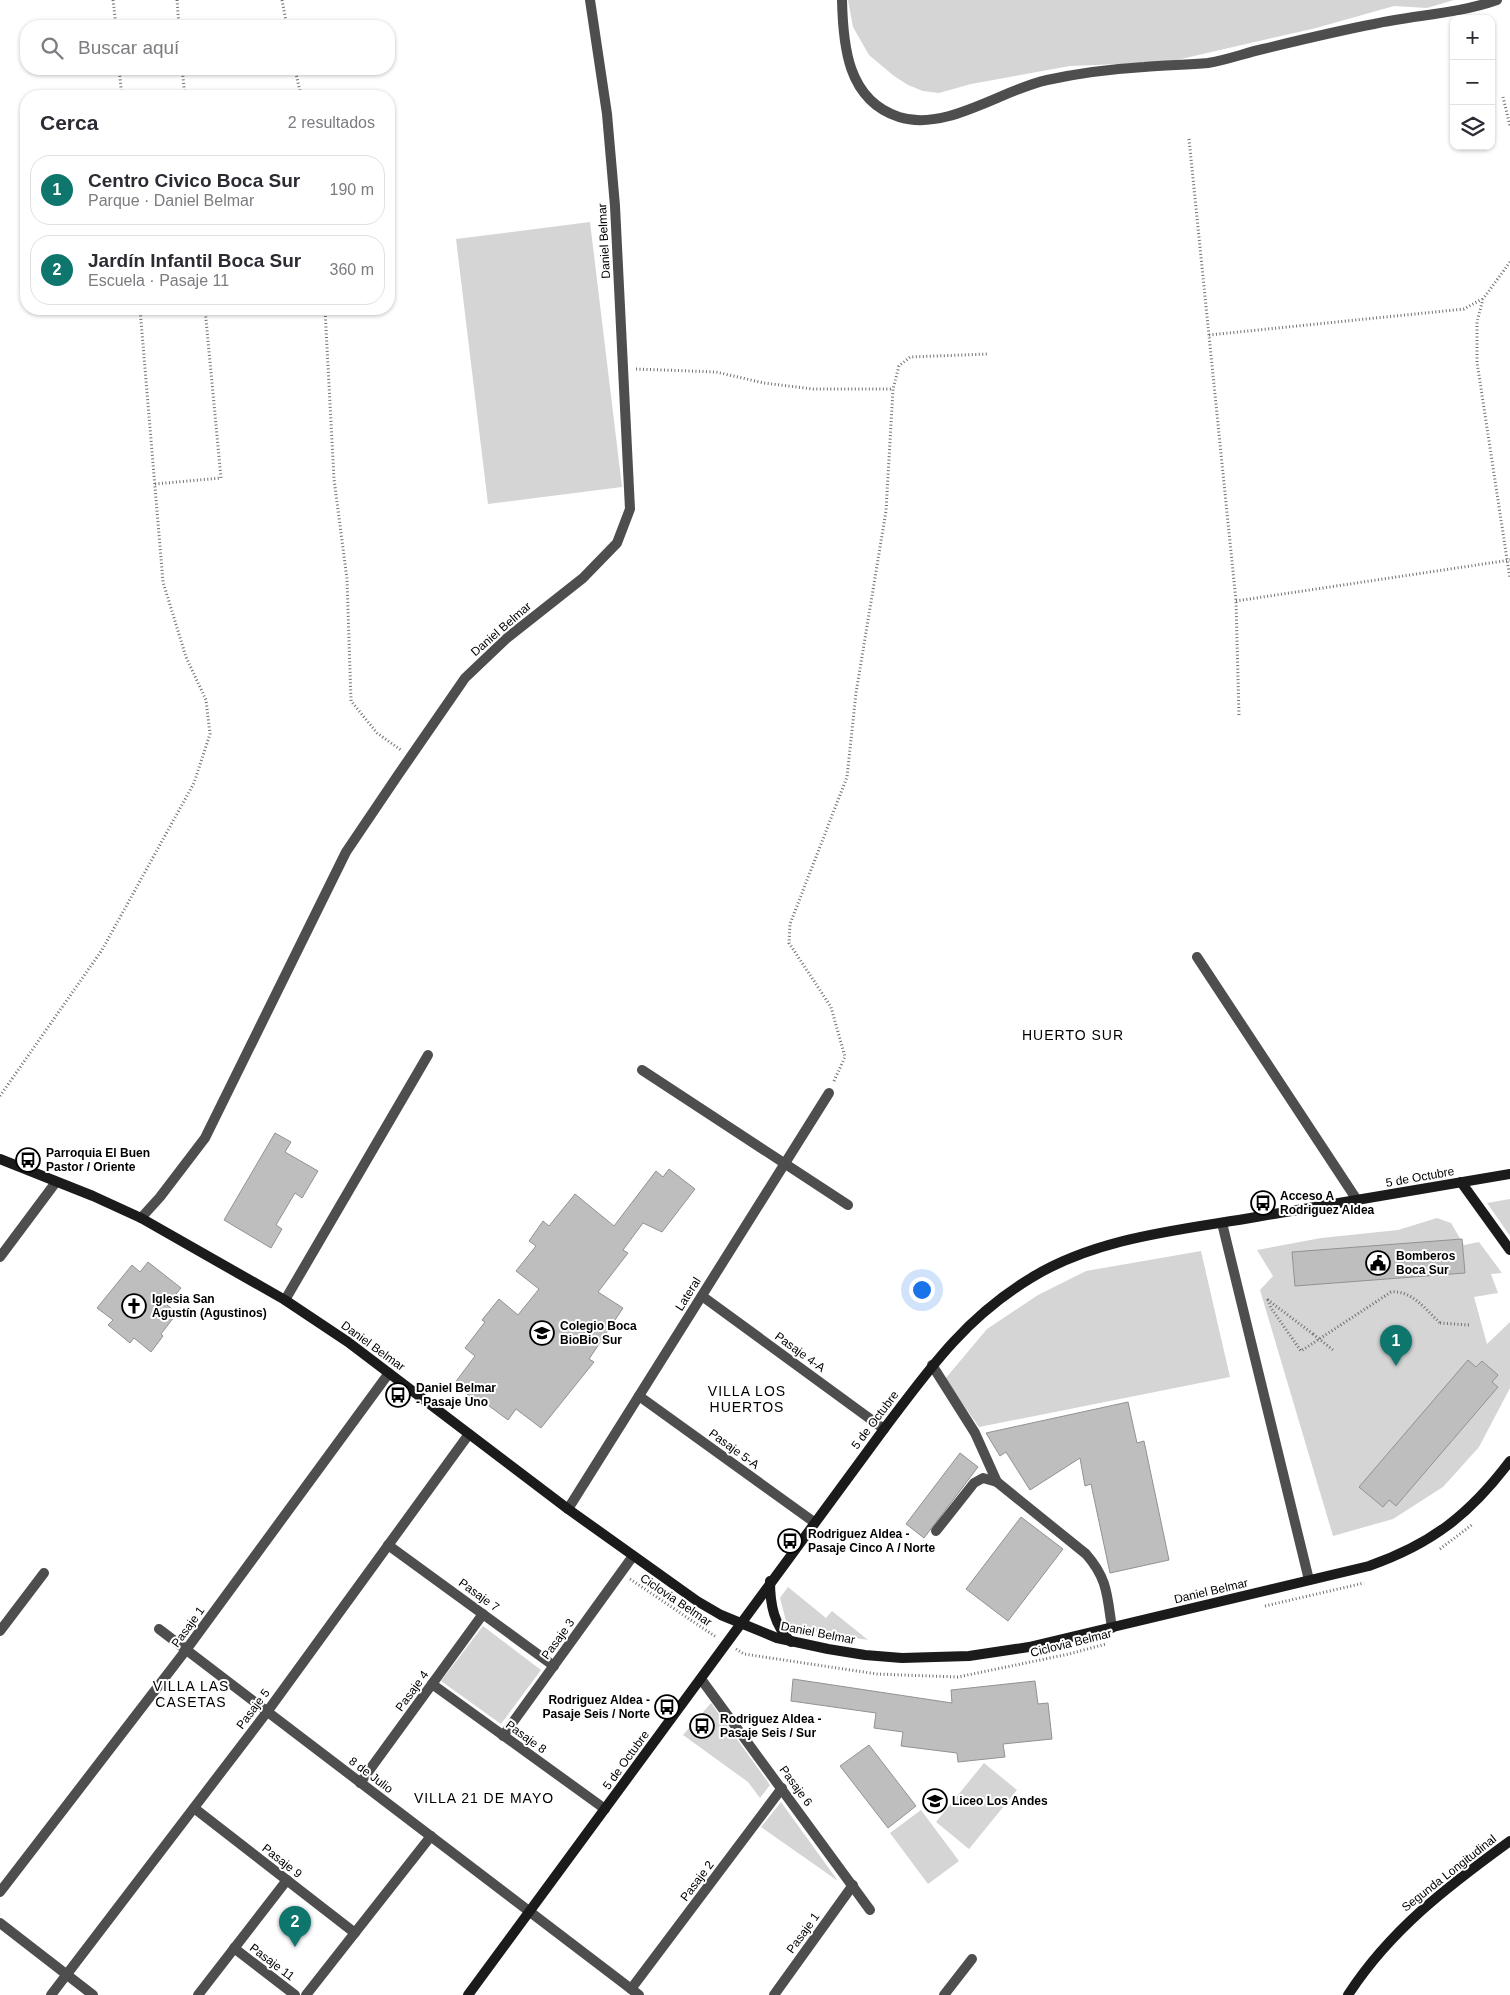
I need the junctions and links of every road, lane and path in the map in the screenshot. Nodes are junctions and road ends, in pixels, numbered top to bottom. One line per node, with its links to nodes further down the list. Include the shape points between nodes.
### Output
1 (114, 0): 7 (path)
2 (177, 0): 8 (path)
3 (282, 0): 9 (path)
4 (590, 0): 26 (street, Daniel Belmar, via 608,123)
5 (842, 0): 6 (street, via 846,58 857,81 870,98 888,112 921,120 954,114 1045,81 1107,70 1212,62 1377,23 1435,15)
6 (1497, 0)
7 (116, 20)
8 (179, 20)
9 (285, 20)
10 (120, 75): 13 (path)
11 (183, 75): 14 (path)
12 (296, 75): 15 (path)
13 (121, 90)
14 (184, 90)
15 (300, 90)
16 (1503, 97): 17 (path)
17 (1510, 126)
18 (1189, 139): 24 (path)
19 (1510, 262): 20 (path)
20 (1483, 299): 24 (path, via 1464,309); 29 (path, via 1477,322 1477,362)
21 (141, 315): 28 (path)
22 (206, 315): 28 (path, via 222,478)
23 (325, 315): 33 (path, via 334,479 348,579 351,701 377,733)
24 (1209, 335): 31 (path)
25 (988, 354): 27 (path, via 910,357 899,366)
26 (623, 369): 27 (path, via 716,372 764,383 813,389); 33 (street, Daniel Belmar, via 630,509 617,544 583,578 507,638 465,678)
27 (893, 389): 37 (path, via 886,511 856,693 847,777 790,924 788,943 831,1007 845,1057)
28 (155, 484): 38 (path, via 163,582 186,657 206,700 210,734 194,782 102,950)
29 (1509, 560): 30 (path); 31 (path)
30 (1510, 579)
31 (1236, 601): 32 (path)
32 (1239, 716)
33 (410, 757): 46 (street, Daniel Belmar, via 346,852 205,1138)
34 (1197, 957): 44 (street)
35 (428, 1055): 51 (street)
36 (642, 1070): 40 (street)
37 (829, 1093): 40 (street, Lateral)
38 (0, 1096)
39 (0, 1159): 42 (main road, Daniel Belmar)
40 (785, 1164): 45 (street); 50 (street, Lateral)
41 (1510, 1174): 43 (main road, 5 de Octubre)
42 (56, 1182): 46 (main road, Daniel Belmar); 49 (street)
43 (1462, 1182): 44 (main road, 5 de Octubre); 48 (main road)
44 (1357, 1200): 47 (main road, 5 de Octubre)
45 (848, 1205)
46 (141, 1218): 51 (main road, Daniel Belmar)
47 (1222, 1223): 55 (main road, 5 de Octubre, via 1116,1243 1058,1264 1032,1277 984,1311); 71 (street)
48 (1510, 1250)
49 (0, 1257)
50 (702, 1296): 57 (street, Lateral); 58 (street, Pasaje 4-A)
51 (285, 1300): 56 (main road, Daniel Belmar)
52 (1470, 1325): 53 (path, bridge, via 1440,1324 1407,1294 1399,1291 1390,1292)
53 (1319, 1339): 53 (path, bridge, via 1301,1351 1268,1300 1313,1334); 54 (path)
54 (1333, 1350)
55 (932, 1365): 58 (main road, 5 de Octubre); 61 (street, via 975,1432)
56 (389, 1373): 59 (main road, Daniel Belmar); 83 (street, Pasaje 1)
57 (639, 1396): 62 (street, Lateral); 64 (street, Pasaje 5-A)
58 (884, 1429): 64 (main road, 5 de Octubre)
59 (469, 1434): 62 (main road, Daniel Belmar); 66 (street, Pasaje 5)
60 (1510, 1461): 71 (main road, Daniel Belmar, via 1466,1512 1434,1536 1389,1559)
61 (997, 1482): 65 (street, via 983,1478 974,1483); 77 (street, via 1097,1566 1104,1578)
62 (568, 1509): 68 (main road, Daniel Belmar)
63 (1478, 1518): 67 (path)
64 (814, 1522): 72 (main road, 5 de Octubre)
65 (936, 1531)
66 (388, 1545): 75 (street, Pasaje 7); 87 (street, Pasaje 5)
67 (1438, 1550)
68 (633, 1556): 70 (street, Pasaje 3); 76 (main road, Daniel Belmar, via 697,1602)
69 (44, 1572): 78 (street)
70 (621, 1573): 81 (path, Ciclovia Belmar); 84 (street, Pasaje 3)
71 (1309, 1580): 77 (main road, Daniel Belmar)
72 (770, 1581): 76 (main road, 5 de Octubre); 80 (main road, via 774,1614)
73 (1371, 1581): 74 (path)
74 (1261, 1607)
75 (483, 1614): 84 (street, Pasaje 7); 86 (street, Pasaje 4)
76 (741, 1624): 80 (main road, Daniel Belmar); 81 (main road, 5 de Octubre)
77 (1112, 1628): 80 (main road, Daniel Belmar, via 999,1652 939,1658 865,1655)
78 (0, 1629)
79 (159, 1630): 83 (street, 8 de Julio)
80 (791, 1642)
81 (727, 1643): 82 (path, Ciclovia Belmar, via 744,1654 877,1674 933,1677 958,1677); 85 (main road, 5 de Octubre)
82 (1107, 1644)
83 (186, 1650): 87 (street, 8 de Julio); 97 (street, Pasaje 1)
84 (554, 1666): 88 (street, Pasaje 3)
85 (701, 1679): 90 (street, Pasaje 6); 92 (main road, 5 de Octubre)
86 (432, 1684): 88 (street, Pasaje 8); 89 (street, Pasaje 4)
87 (267, 1712): 89 (street, 8 de Julio); 91 (street, Pasaje 5)
88 (503, 1736): 92 (street, Pasaje 8)
89 (360, 1783): 93 (street, 8 de Julio)
90 (782, 1788): 96 (street, Pasaje 6); 105 (street, Pasaje 2)
91 (194, 1808): 95 (street, Pasaje 9); 104 (street, Pasaje 5)
92 (605, 1810): 99 (main road, 5 de Octubre)
93 (431, 1836): 99 (street, 8 de Julio); 101 (street)
94 (1510, 1841): 114 (main road, Segunda Longitudinal, via 1409,1920 1373,1960)
95 (287, 1880): 101 (street, Pasaje 9); 102 (street)
96 (853, 1885): 98 (street, Pasaje 6); 112 (street, Pasaje 1)
97 (0, 1892)
98 (870, 1910)
99 (530, 1912): 105 (street, 8 de Julio); 111 (main road, 5 de Octubre)
100 (0, 1923): 104 (street)
101 (355, 1933): 110 (street)
102 (234, 1948): 108 (street); 109 (street, Pasaje 11)
103 (972, 1959): 113 (street)
104 (67, 1974): 106 (street, Pasaje 5); 107 (street)
105 (635, 1992)
106 (51, 1995)
107 (93, 1995)
108 (198, 1995)
109 (295, 1995)
110 (306, 1995)
111 (468, 1995)
112 (774, 1995)
113 (944, 1995)
114 (1348, 1995)

